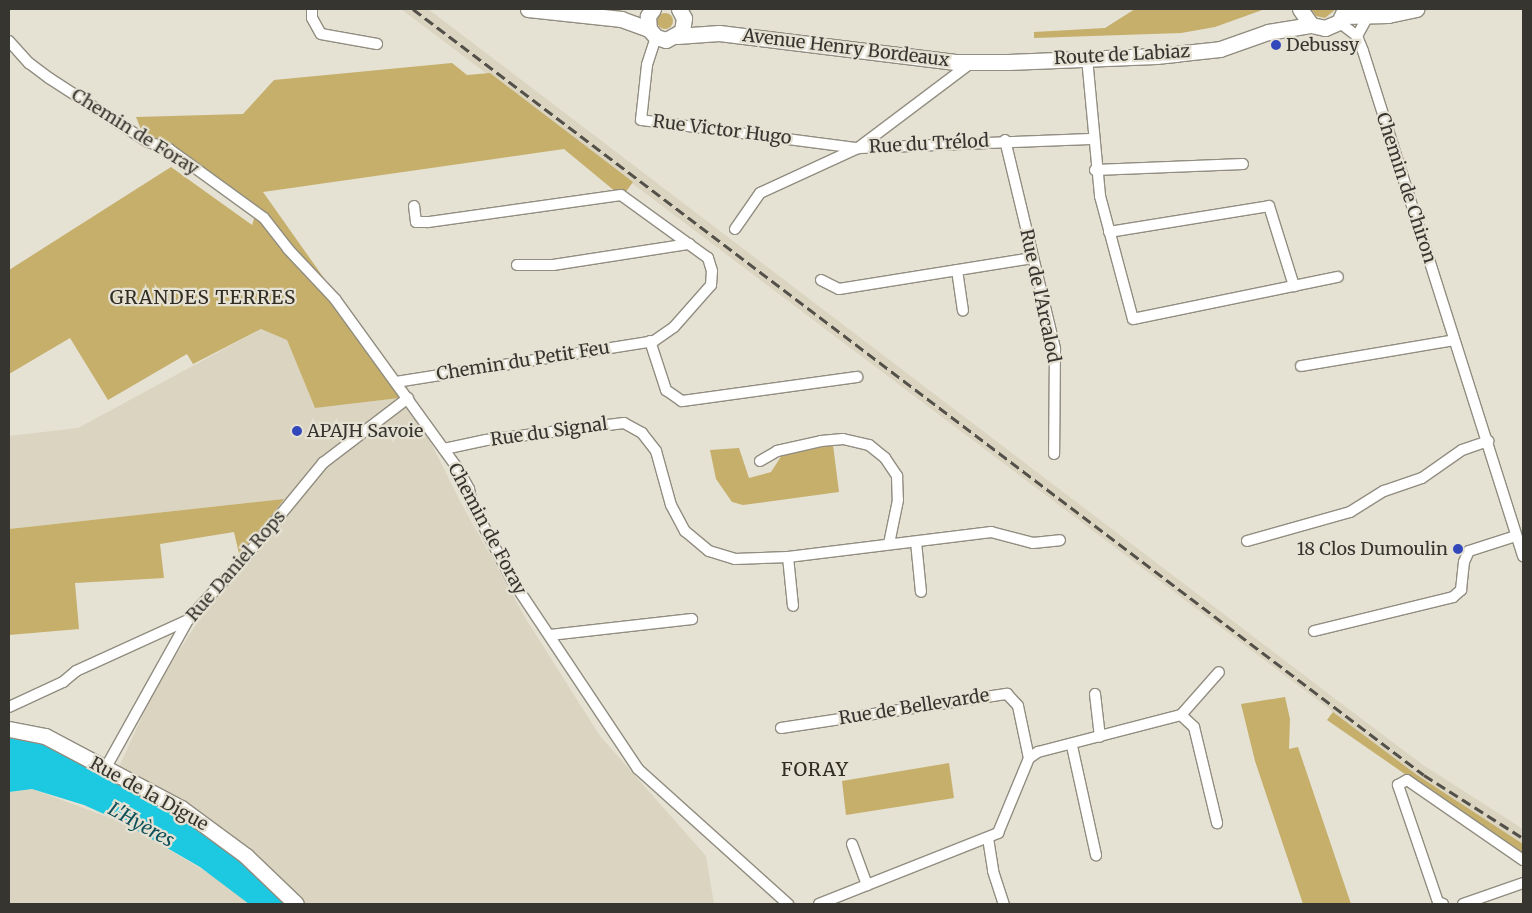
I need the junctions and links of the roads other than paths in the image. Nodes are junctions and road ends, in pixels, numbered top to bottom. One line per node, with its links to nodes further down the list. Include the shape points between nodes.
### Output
1 (312, 9): 15 (street, via 312,18 320,34)
2 (528, 9): 8 (main road)
3 (1299, 9): 9 (main road); 10 (main road, Route de Labiaz)
4 (1416, 9): 5 (main road, via 1388,15)
5 (1370, 12): 7 (main road, Route de Labiaz); 13 (street)
6 (681, 14): 11 (main road, Avenue Henry Bordeaux); 12 (main road)
7 (1342, 16): 9 (main road, Route de Labiaz, via 1325,28); 13 (street)
8 (651, 23): 12 (main road, Avenue Henry Bordeaux, via 666,40); 20 (street, Rue Victor Hugo, via 641,120)
9 (1311, 25): 10 (main road, Route de Labiaz)
10 (1268, 32): 16 (main road, Route de Labiaz, via 1220,48 1156,56)
11 (719, 33): 12 (main road, Avenue Henry Bordeaux); 17 (main road, Avenue Henry Bordeaux)
12 (677, 36)
13 (1357, 36): 34 (street, Chemin de Chiron)
14 (9, 41): 38 (street, Chemin de Foray, via 28,63 49,78 148,142 169,149 264,218 335,299)
15 (377, 44)
16 (1087, 58): 17 (main road, Route de Labiaz); 18 (street)
17 (973, 61): 20 (street)
18 (1092, 139): 19 (street, Rue du Trélod); 22 (street)
19 (1005, 140): 20 (street, Rue du Trélod); 27 (street, Rue de l'Arcalod)
20 (858, 148): 24 (street, Rue du Trélod, via 760,193)
21 (1243, 164): 22 (street)
22 (1095, 170): 25 (street)
23 (414, 206): 26 (street, Chemin du Petit Feu, via 416,222 428,222 621,195)
24 (735, 229)
25 (1109, 232): 32 (street, via 1269,206); 32 (street, via 1133,319)
26 (689, 244): 28 (street, via 553,265); 35 (street, Chemin du Petit Feu, via 708,258 712,271 711,286 663,338)
27 (1033, 258): 29 (street); 42 (street, Rue de l'Arcalod, via 1055,349)
28 (518, 265)
29 (957, 270): 31 (street, via 839,289); 33 (street)
30 (1338, 277): 32 (street)
31 (821, 280)
32 (1294, 286)
33 (963, 312)
34 (1454, 340): 36 (street); 40 (street, Chemin de Chiron)
35 (650, 341): 37 (street, via 666,390 682,401); 38 (street, Chemin du Petit Feu)
36 (1301, 366)
37 (858, 377)
38 (396, 382): 39 (street, Chemin de Foray)
39 (408, 398): 41 (street, Chemin de Foray); 54 (street, Rue Daniel Rops, via 322,463 249,553)
40 (1488, 440): 44 (street, Chemin de Chiron); 46 (street, via 1462,450 1422,478 1384,491 1350,512)
41 (444, 449): 50 (street, Rue du Signal, via 486,440 624,423 642,433 656,451 678,521 695,542 709,552 735,559); 56 (street, Chemin de Foray, via 465,481 472,504 512,580)
42 (1054, 454)
43 (760, 461): 48 (street, via 777,451 821,441 843,440 869,445 885,458 897,476 898,500)
44 (1516, 536): 49 (street, Chemin de Chiron); 55 (street, via 1469,551 1464,562 1461,590 1453,597)
45 (1060, 540): 47 (street, Rue du Signal, via 1033,542 992,532)
46 (1247, 541)
47 (916, 542): 48 (street, Rue du Signal); 51 (street)
48 (889, 544): 50 (street, Rue du Signal)
49 (1523, 556)
50 (788, 557): 52 (street)
51 (921, 592)
52 (793, 606)
53 (692, 619): 56 (street)
54 (188, 620): 59 (street, via 76,671 63,682); 66 (street, Rue Daniel Rops)
55 (1314, 631)
56 (550, 636): 75 (street, Chemin de Foray, via 638,769)
57 (1219, 672): 60 (street)
58 (1095, 694): 63 (street)
59 (9, 707)
60 (1181, 715): 63 (street); 67 (street, via 1194,727)
61 (781, 728): 65 (street, Rue de Bellevarde, via 1007,694 1018,706)
62 (9, 729): 66 (main road, Rue de la Digue, via 45,736)
63 (1100, 737): 64 (street)
64 (1072, 746): 65 (street, via 1038,752); 70 (street)
65 (1029, 758): 68 (street, via 1002,826)
66 (105, 769): 74 (main road, Rue de la Digue, via 182,808 214,830)
67 (1217, 824)
68 (988, 838): 73 (street); 77 (street, via 993,871)
69 (852, 844): 73 (street)
70 (1096, 855)
71 (1523, 860): 78 (street, via 1408,780 1398,785 1438,902)
72 (1523, 883): 79 (street)
73 (867, 885): 76 (street)
74 (296, 904)
75 (788, 904)
76 (819, 904)
77 (1004, 904)
78 (1443, 904)
79 (1463, 904)

